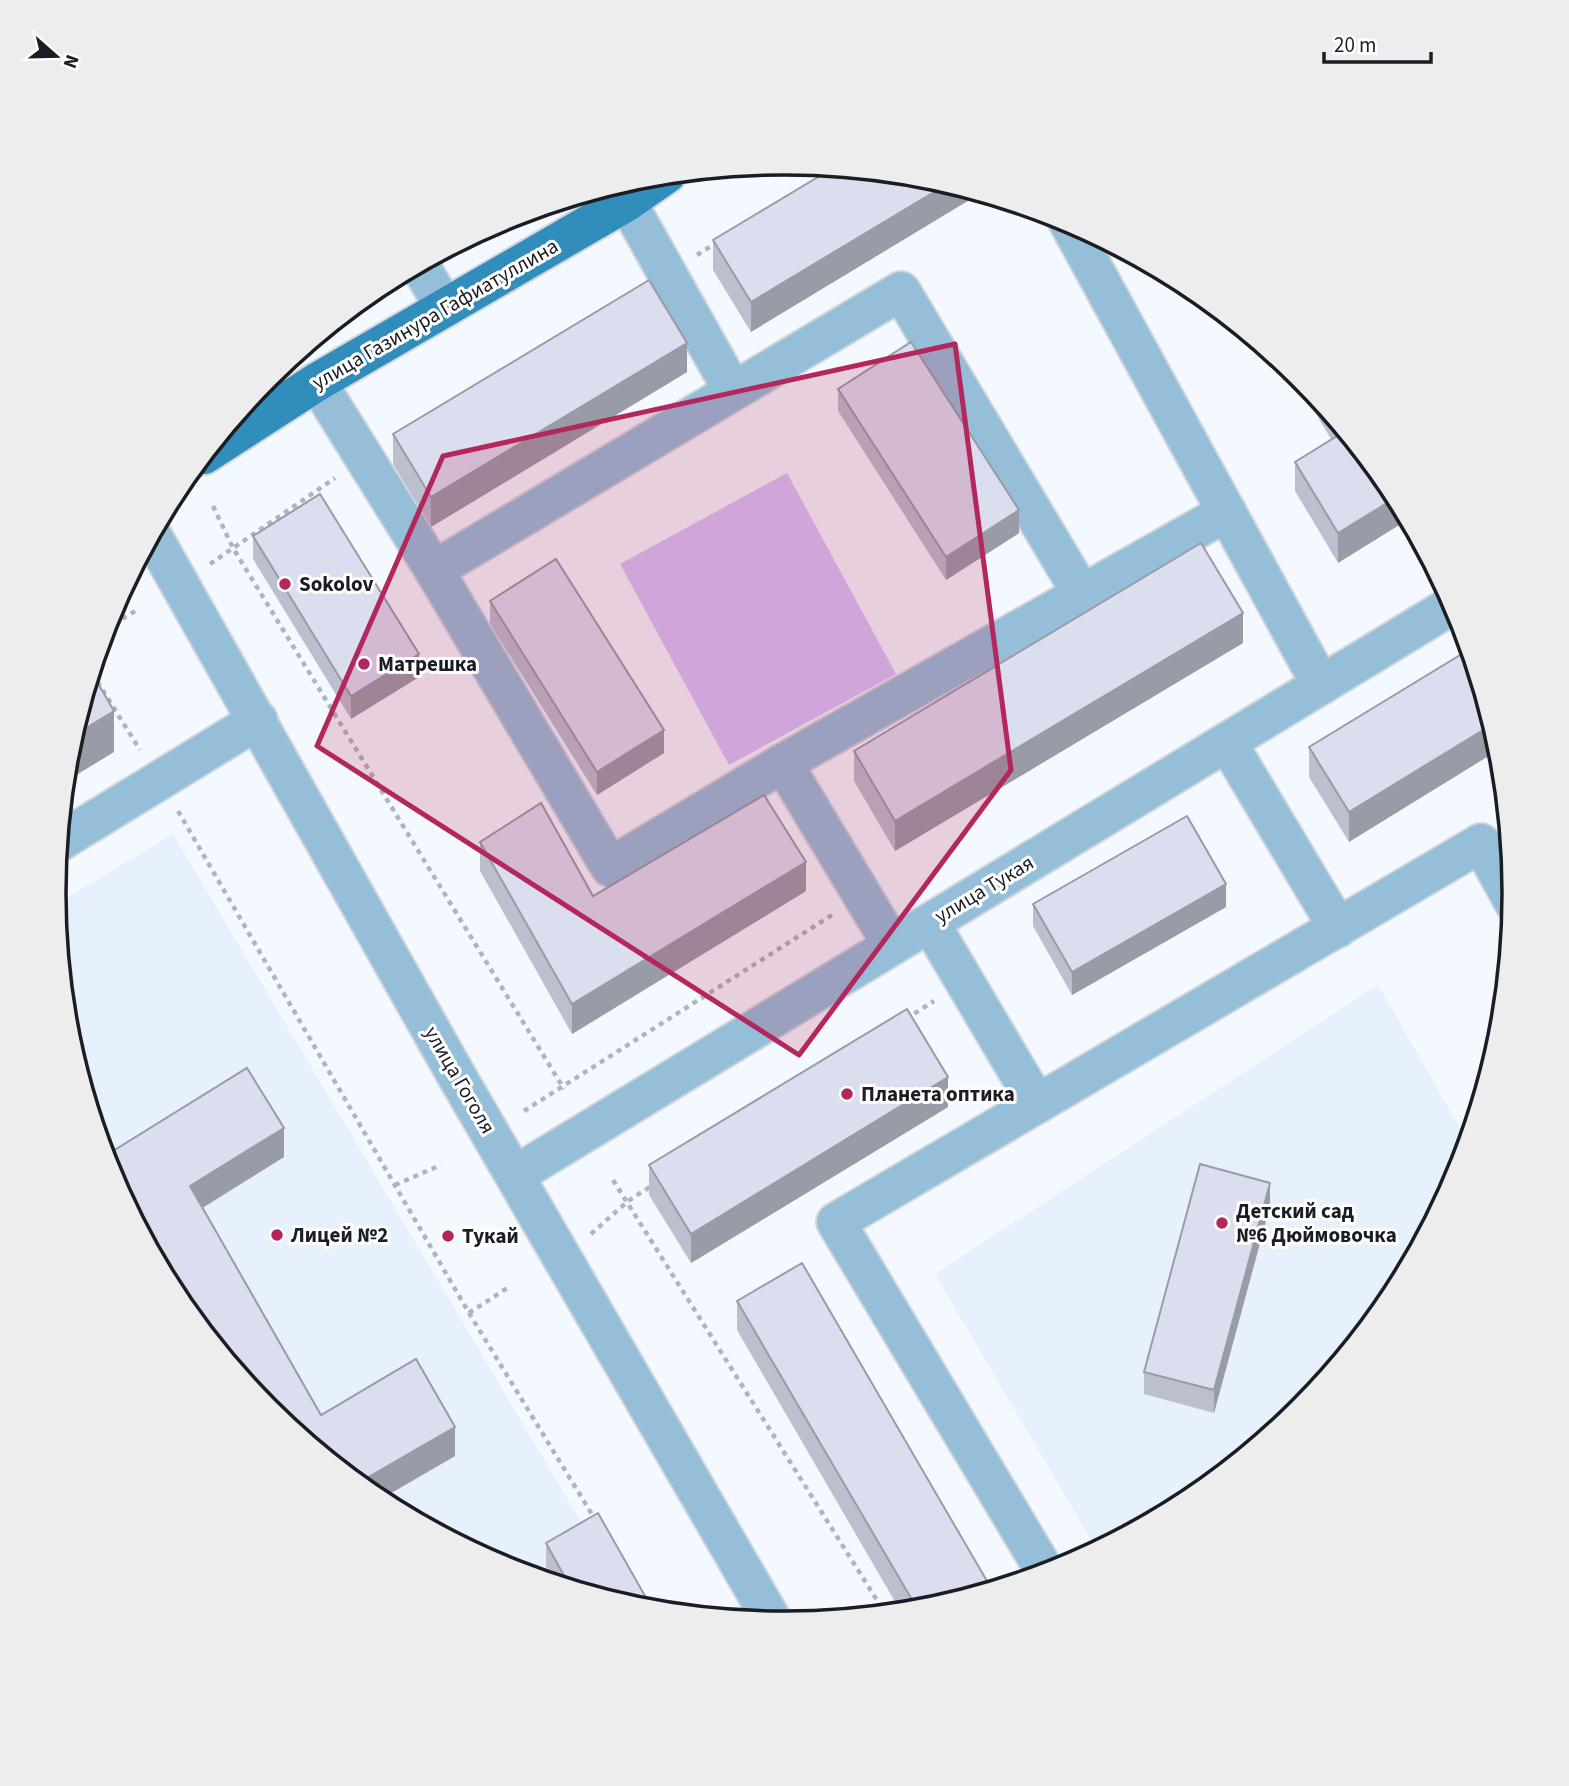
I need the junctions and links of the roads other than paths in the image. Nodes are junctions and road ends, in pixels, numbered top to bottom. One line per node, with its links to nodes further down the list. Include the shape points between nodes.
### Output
1 (653, 188): 7 (street, via 667,273)
2 (641, 190): 5 (main road, улица Газинура Гафиатуллина)
3 (1077, 238): 9 (street)
4 (424, 272): 5 (street)
5 (445, 309): 6 (main road, улица Газинура Гафиатуллина)
6 (317, 382): 8 (main road, улица Газинура Гафиатуллина); 11 (street)
7 (733, 391): 11 (street); 12 (street, via 901,291)
8 (230, 438)
9 (1227, 512): 12 (street); 14 (street)
10 (157, 544): 15 (street, улица Гоголя)
11 (433, 570): 17 (street, via 610,867)
12 (1082, 594): 17 (street)
13 (1444, 610): 14 (street, улица Тукая)
14 (1321, 685): 16 (street, улица Тукая)
15 (258, 720): 18 (street); 24 (street, улица Гоголя)
16 (1227, 742): 20 (street, улица Тукая); 21 (street)
17 (783, 763): 22 (street)
18 (69, 836)
19 (1502, 881): 21 (street, via 1481,843)
20 (930, 923): 22 (street, улица Тукая); 23 (street)
21 (1338, 928): 23 (street)
22 (892, 945): 24 (street, улица Тукая)
23 (1037, 1104): 25 (street, via 836,1222)
24 (515, 1175): 26 (street, улица Гоголя)
25 (1040, 1563)
26 (766, 1610)

